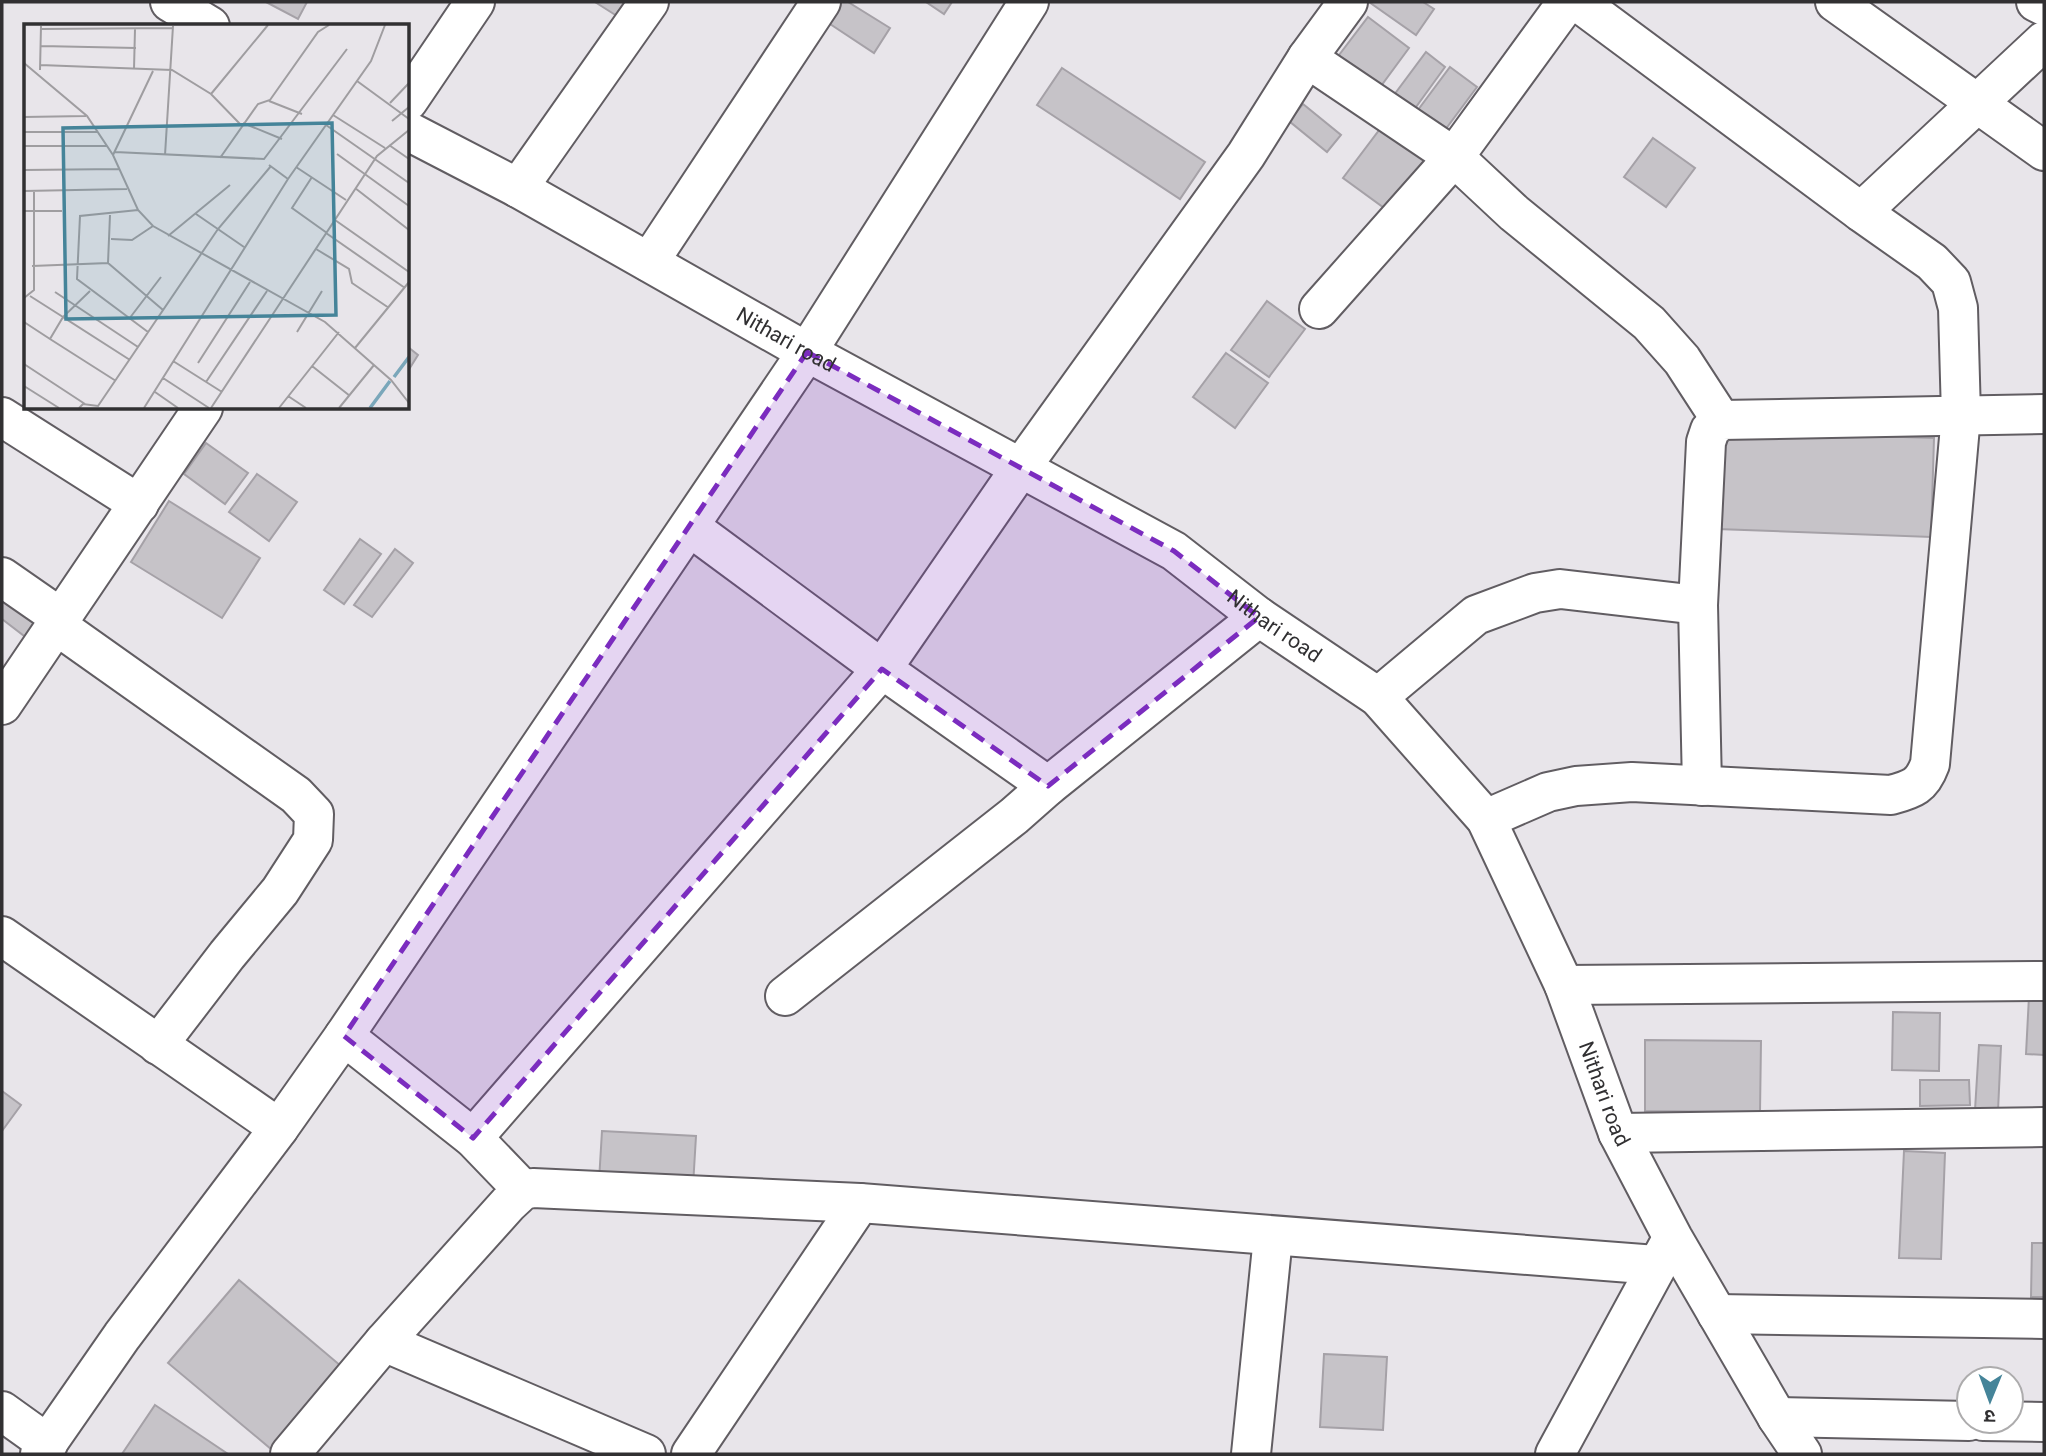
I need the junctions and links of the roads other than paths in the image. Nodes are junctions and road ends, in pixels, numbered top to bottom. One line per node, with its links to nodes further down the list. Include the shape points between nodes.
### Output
1 (475, 2): 13 (street)
2 (649, 2): 18 (street)
3 (821, 2): 20 (street)
4 (1029, 2): 22 (street)
5 (1348, 2): 12 (street)
6 (1567, 2): 17 (street)
7 (1578, 2): 19 (street)
8 (1835, 2): 14 (street)
9 (2036, 2): 10 (street)
10 (2044, 6)
11 (2044, 41): 14 (street)
12 (1307, 58): 17 (street); 28 (street, via 1246,155)
13 (410, 98)
14 (1977, 104): 16 (street); 19 (street)
15 (410, 132): 18 (street, Nithari road)
16 (2044, 151)
17 (1454, 158): 21 (street); 27 (street, via 1649,323 1682,360)
18 (518, 188): 20 (street, Nithari road)
19 (1861, 212): 25 (street, via 1932,262 1951,282 1958,308)
20 (649, 262): 22 (street, Nithari road)
21 (1319, 309)
22 (807, 352): 28 (street, Nithari road); 30 (street)
23 (202, 410): 29 (street)
24 (2044, 414): 25 (street)
25 (1961, 415): 27 (street); 39 (street, via 1933,744 1924,779 1891,795)
26 (2, 417): 29 (street)
27 (1721, 420): 32 (street, via 1706,442)
28 (1020, 469): 33 (street, Nithari road, via 1174,551); 35 (street)
29 (139, 504): 34 (street)
30 (690, 527): 35 (street); 45 (street)
31 (2, 577): 34 (street)
32 (1698, 605): 36 (street, via 1560,589 1535,593 1476,615); 39 (street)
33 (1259, 617): 36 (street, Nithari road); 38 (street)
34 (58, 621): 37 (street); 46 (street, via 296,795 314,814 313,840 281,891)
35 (882, 669): 38 (street); 50 (street)
36 (1378, 697): 40 (street, Nithari road)
37 (2, 705)
38 (1048, 786): 44 (street)
39 (1702, 786): 40 (street, via 1632,782 1576,786 1548,792)
40 (1486, 819): 43 (street, Nithari road)
41 (2, 936): 46 (street)
42 (2044, 981): 43 (street)
43 (1564, 985): 49 (street, Nithari road)
44 (785, 996)
45 (344, 1036): 48 (street); 50 (street)
46 (158, 1045): 48 (street)
47 (2044, 1127): 49 (street)
48 (279, 1128): 63 (street, via 122,1336)
49 (1618, 1133): 54 (street, Nithari road)
50 (473, 1138): 51 (street)
51 (523, 1191): 52 (street, via 544,1188); 57 (street)
52 (860, 1203): 53 (street); 66 (street)
53 (1273, 1237): 54 (street); 67 (street)
54 (1664, 1252): 55 (street, Nithari road); 68 (street)
55 (1717, 1314): 56 (street); 59 (street, Nithari road)
56 (2044, 1319)
57 (384, 1342): 64 (street); 65 (street)
58 (2, 1411): 63 (street)
59 (1777, 1417): 60 (street); 69 (street, Nithari road)
60 (1955, 1421)
61 (2025, 1422): 62 (street)
62 (2044, 1422)
63 (44, 1449)
64 (290, 1454)
65 (646, 1454)
66 (691, 1454)
67 (1251, 1454)
68 (1555, 1454)
69 (1802, 1454)

